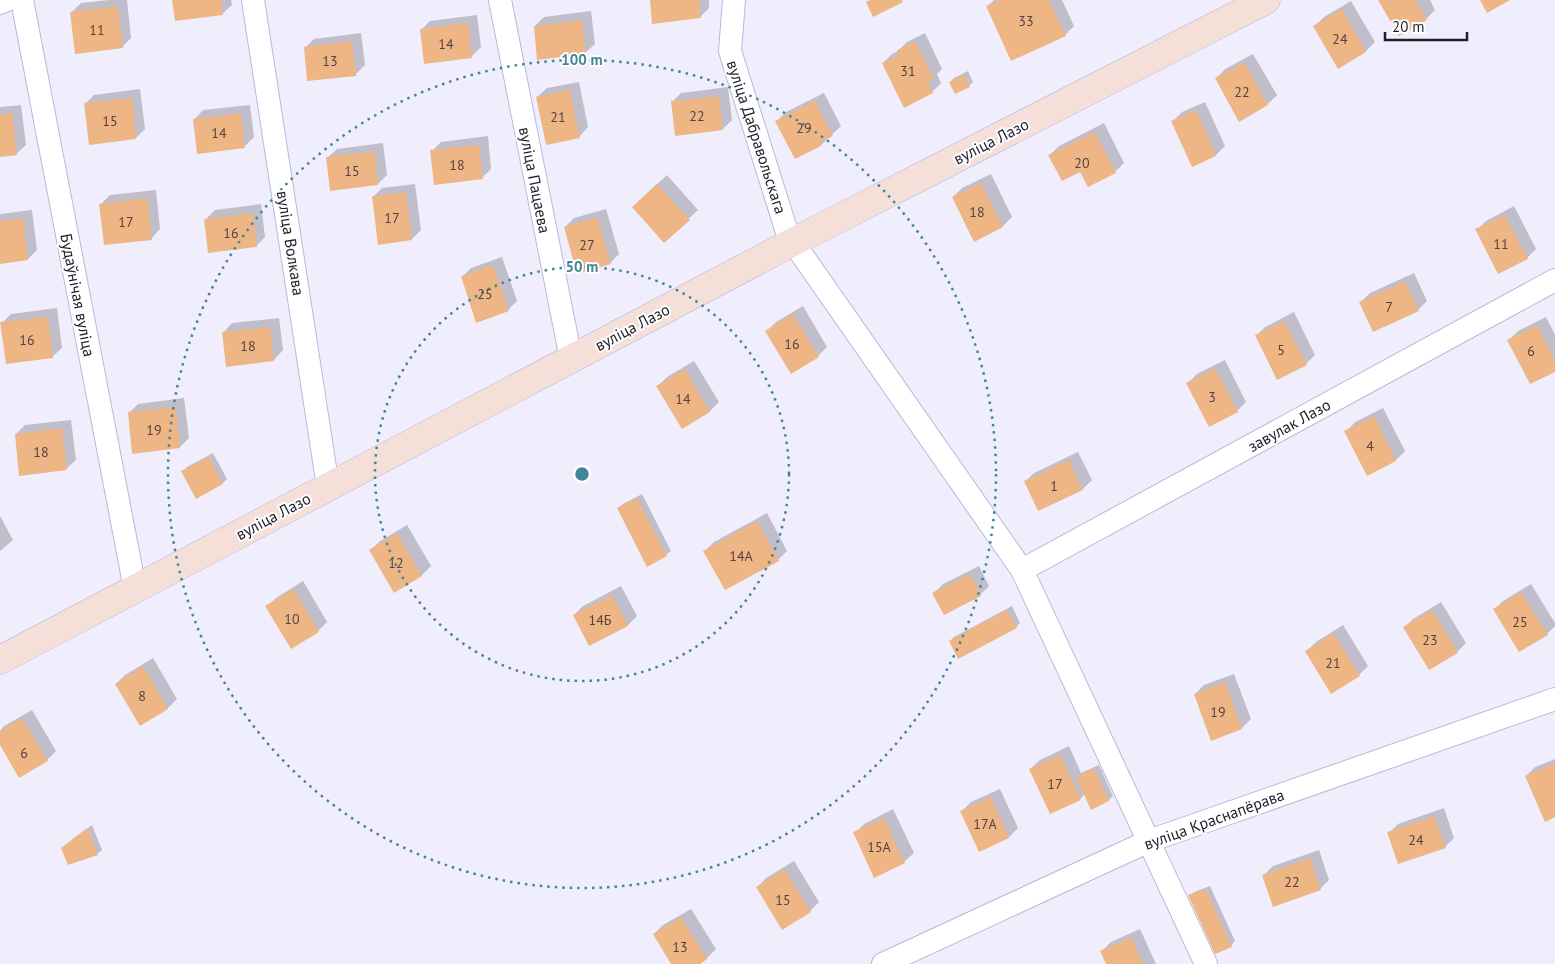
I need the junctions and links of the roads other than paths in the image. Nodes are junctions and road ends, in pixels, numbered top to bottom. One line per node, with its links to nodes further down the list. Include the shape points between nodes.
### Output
1 (7, 0): 7 (street)
2 (22, 0): 13 (street, Будаўнічая вуліца)
3 (253, 0): 11 (street, вуліца Волкава)
4 (500, 0): 10 (street, вуліца Пацаева)
5 (734, 0): 8 (street, вуліца Дабравольскага, via 730,51 786,229)
6 (1266, 0): 8 (main road, вуліца Лазо)
7 (0, 4)
8 (793, 242): 10 (main road, вуліца Лазо); 12 (street, вуліца Дабравольскага)
9 (1555, 280): 12 (street, завулак Лазо)
10 (571, 359): 11 (main road, вуліца Лазо)
11 (328, 487): 13 (main road, вуліца Лазо)
12 (1022, 570): 16 (street, вуліца Дабравольскага)
13 (135, 589): 14 (main road, вуліца Лазо)
14 (0, 660)
15 (1555, 699): 16 (street, вуліца Краснапёрава)
16 (1149, 841): 17 (street, вуліца Краснапёрава); 18 (street, вуліца Дабравольскага)
17 (882, 964)
18 (1206, 964)

